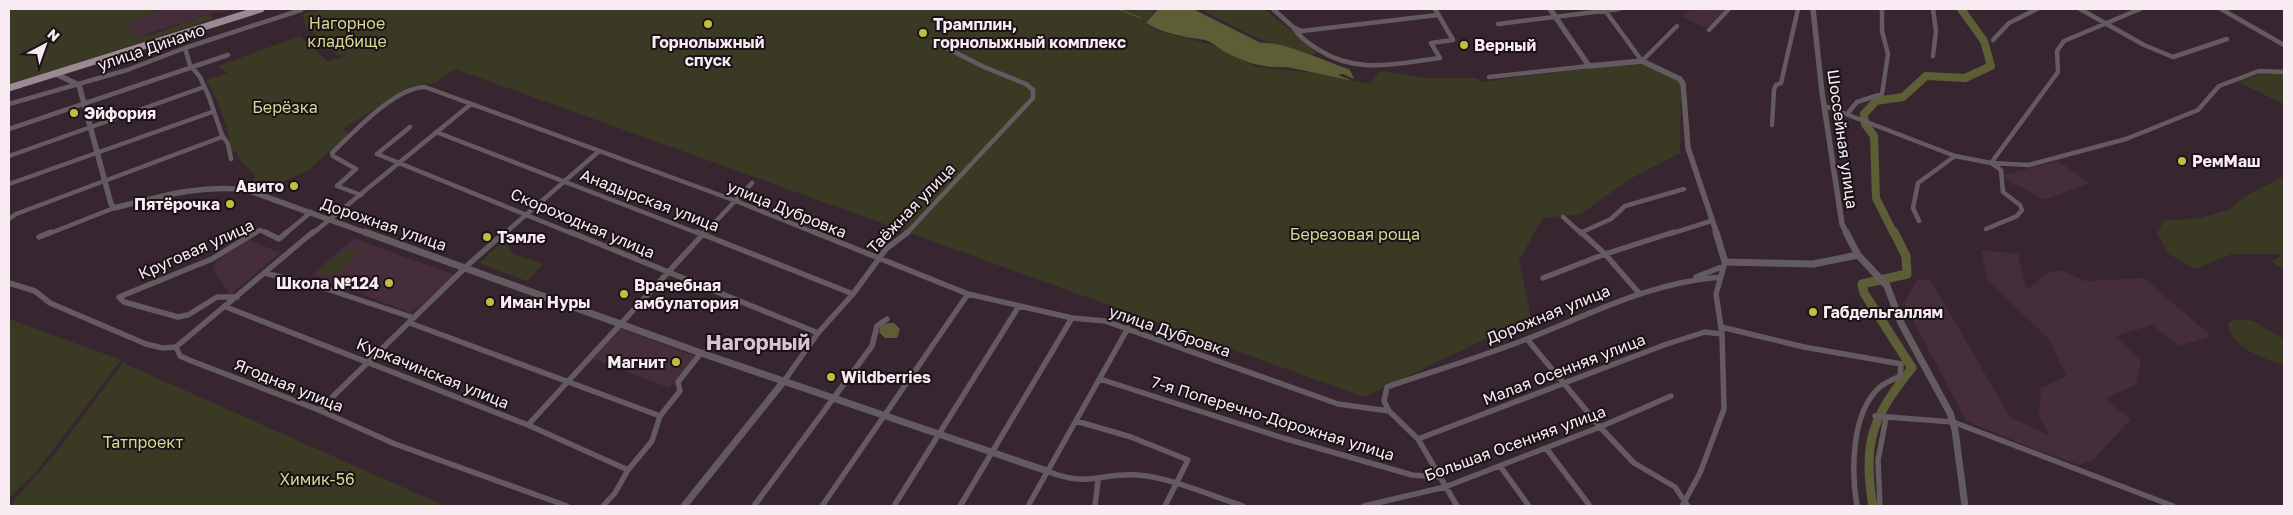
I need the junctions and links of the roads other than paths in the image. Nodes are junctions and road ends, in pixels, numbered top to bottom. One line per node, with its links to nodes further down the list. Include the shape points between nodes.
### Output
1 (261, 9): 35 (main road)
2 (1273, 9): 22 (street)
3 (1435, 9): 17 (street)
4 (1550, 9): 18 (street)
5 (1619, 9): 16 (street)
6 (1729, 9): 23 (street)
7 (1798, 9): 46 (street, via 1781,83 1774,90)
8 (1813, 9): 43 (street, Шоссейная улица)
9 (1882, 9): 45 (street, via 1882,31 1888,54 1882,94 1856,102)
10 (1933, 9): 30 (street, via 1936,30)
11 (2037, 9): 25 (street, via 2009,23)
12 (2080, 9): 19 (street)
13 (2140, 9): 19 (street)
14 (2221, 9): 27 (street)
15 (301, 10): 28 (street, улица Динамо)
16 (1605, 10): 18 (street); 31 (street)
17 (1438, 15): 22 (street, via 1302,31); 22 (street, via 1452,40 1431,43 1440,58 1409,60 1376,68 1338,63)
18 (1556, 17): 20 (street); 32 (street)
19 (2107, 22): 24 (street, via 2144,45 2173,57); 58 (street, via 2064,41 2057,52 2058,72)
20 (1498, 24)
21 (1677, 26): 31 (street)
22 (1292, 27)
23 (1709, 30)
24 (2227, 39)
25 (1993, 40)
26 (933, 41): 80 (street, Таёжная улица, via 1026,84 1033,90 1034,98 912,230)
27 (2284, 45)
28 (185, 48): 33 (street); 37 (street, улица Динамо)
29 (228, 55): 33 (street)
30 (1933, 56)
31 (1642, 60): 32 (street); 73 (street, via 1680,79 1683,84 1689,156)
32 (1589, 66): 36 (street)
33 (191, 67): 38 (street, via 195,67); 40 (street)
34 (2284, 72): 58 (street, via 2259,71 2219,86 2198,110 2126,139 2029,165)
35 (56, 74): 37 (street); 39 (main road)
36 (1489, 77)
37 (79, 85): 40 (street); 41 (street, улица Динамо)
38 (204, 87): 44 (street, via 212,103); 48 (street)
39 (9, 88)
40 (86, 103): 48 (street); 49 (street)
41 (9, 104)
42 (471, 104): 50 (street); 52 (street, улица Дубровка); 64 (street, улица Дубровка, via 420,86 364,120 332,153 356,169 337,186)
43 (1825, 106): 45 (street); 79 (street, Шоссейная улица, via 1841,218 1848,240)
44 (212, 112): 51 (street, via 220,124); 53 (street)
45 (1848, 113): 55 (street)
46 (1772, 125)
47 (410, 127): 57 (street, Скороходная улица, via 377,154)
48 (90, 128): 53 (street); 54 (street)
49 (9, 130)
50 (436, 132): 57 (street); 60 (street, Анадырская улица)
51 (222, 137): 56 (street, via 228,144); 59 (street)
52 (598, 152): 60 (street); 65 (street, улица Дубровка)
53 (97, 153): 59 (street); 61 (street)
54 (9, 156)
55 (1955, 156): 58 (street); 72 (street, via 1918,183 1913,208)
56 (231, 159)
57 (399, 162): 64 (street); 68 (street, Скороходная улица)
58 (1991, 163): 74 (street, via 2002,170 2003,192 2022,210 2017,216)
59 (105, 180): 66 (street); 70 (street)
60 (564, 180): 68 (street); 76 (street, Анадырская улица)
61 (9, 184)
62 (752, 184): 65 (street)
63 (1684, 189): 75 (street, via 1625,206 1612,219)
64 (361, 194): 71 (street)
65 (736, 201): 76 (street); 80 (street, улица Дубровка)
66 (114, 208): 67 (street, Дорожная улица, via 191,188 226,187 247,190); 77 (street)
67 (311, 212): 71 (street, Дорожная улица); 92 (street, Круговая улица, via 279,239 260,230 212,259 119,297 124,302 178,317 188,315 217,297)
68 (527, 213): 82 (street); 83 (street, Скороходная улица)
69 (1562, 217): 75 (street)
70 (9, 219)
71 (330, 219): 82 (street, Дорожная улица); 84 (street)
72 (1918, 221)
73 (1711, 222): 78 (street); 81 (street, via 1719,234)
74 (1986, 229)
75 (1580, 233): 78 (street)
76 (704, 234): 83 (street); 90 (street, Анадырская улица)
77 (39, 237)
78 (1605, 254): 86 (street); 89 (street)
79 (1858, 255): 81 (street, via 1813,264); 118 (street, Шоссейная улица, via 1887,286 1901,323 1933,378)
80 (878, 258): 90 (street, Таёжная улица); 91 (street, улица Дубровка)
81 (1725, 264): 85 (street); 87 (street)
82 (466, 267): 97 (street); 98 (street, Дорожная улица)
83 (667, 272): 98 (street); 101 (street, Скороходная улица)
84 (265, 273): 92 (street); 97 (street, via 354,297)
85 (1721, 277): 87 (street, Дорожная улица); 99 (street, via 1716,294)
86 (1543, 278)
87 (1693, 278): 89 (street, Дорожная улица)
88 (9, 283): 104 (street, via 146,344)
89 (1639, 293): 103 (street, Дорожная улица)
90 (853, 294): 101 (street, Таёжная улица)
91 (968, 294): 93 (street, улица Дубровка); 115 (street)
92 (237, 298): 94 (street)
93 (1018, 306): 95 (street, улица Дубровка); 121 (street)
94 (226, 307): 104 (street); 106 (street, Куркачинская улица)
95 (1072, 318): 100 (street, улица Дубровка, via 1105,321); 124 (street)
96 (887, 319): 112 (street, via 880,321 875,328 872,346)
97 (412, 320): 106 (street); 108 (street)
98 (621, 323): 105 (street, Дорожная улица); 108 (street)
99 (1721, 327): 102 (street); 149 (street, via 1804,347 1901,364 1900,376 1878,388 1869,400 1860,424 1852,486)
100 (1128, 328): 107 (street); 114 (street, улица Дубровка, via 1338,404)
101 (818, 333): 109 (street, Таёжная улица)
102 (1722, 334): 110 (street, Малая Осенняя улица, via 1705,332); 133 (street, via 1724,409)
103 (1526, 339): 110 (street); 114 (street, Дорожная улица, via 1387,387 1384,401)
104 (176, 347): 113 (street, Ягодная улица, via 180,356 189,360)
105 (701, 353): 109 (street, Дорожная улица); 116 (street, via 678,382 680,392)
106 (370, 362): 113 (street); 119 (street, Куркачинская улица)
107 (1100, 379): 117 (street); 128 (street, 7-я Поперечно-Дорожная улица, via 1283,438 1412,475)
108 (566, 381): 116 (street); 119 (street)
109 (784, 381): 112 (street, Дорожная улица); 136 (street, Таёжная улица)
110 (1565, 384): 120 (street); 122 (street, Малая Осенняя улица)
111 (1671, 396): 120 (street, Большая Осенняя улица)
112 (833, 398): 115 (street, Дорожная улица); 137 (street)
113 (319, 410): 134 (street, Ягодная улица, via 395,444)
114 (1389, 411): 122 (street)
115 (883, 415): 121 (street, Дорожная улица); 138 (street)
116 (660, 416): 126 (street, via 652,441)
117 (1076, 421): 127 (street); 130 (street, via 1131,437 1188,460)
118 (1953, 422): 150 (street, via 1881,417 1878,460); 151 (street); 152 (street)
119 (528, 425): 126 (street, Куркачинская улица)
120 (1600, 427): 123 (street, Большая Осенняя улица); 133 (street, via 1634,463 1675,487)
121 (940, 434): 124 (street, Дорожная улица); 139 (street)
122 (1418, 439): 128 (street)
123 (1546, 448): 125 (street, Большая Осенняя улица); 148 (street)
124 (993, 452): 127 (street, Дорожная улица); 140 (street)
125 (1500, 466): 131 (street, Большая Осенняя улица); 147 (street)
126 (628, 470): 135 (street)
127 (1047, 471): 129 (street, via 1066,479); 141 (street)
128 (1440, 477): 131 (street)
129 (1098, 481): 130 (street, via 1135,475); 142 (street)
130 (1177, 483): 132 (street); 143 (street)
131 (1445, 487): 145 (street, Большая Осенняя улица); 146 (street)
132 (1222, 503): 144 (street)
133 (1685, 505)
134 (567, 506)
135 (604, 506)
136 (684, 506)
137 (754, 506)
138 (822, 506)
139 (894, 506)
140 (960, 506)
141 (1028, 506)
142 (1096, 506)
143 (1165, 506)
144 (1243, 506)
145 (1364, 506)
146 (1457, 506)
147 (1529, 506)
148 (1590, 506)
149 (1858, 506)
150 (1880, 506)
151 (1965, 506)
152 (2173, 506)

